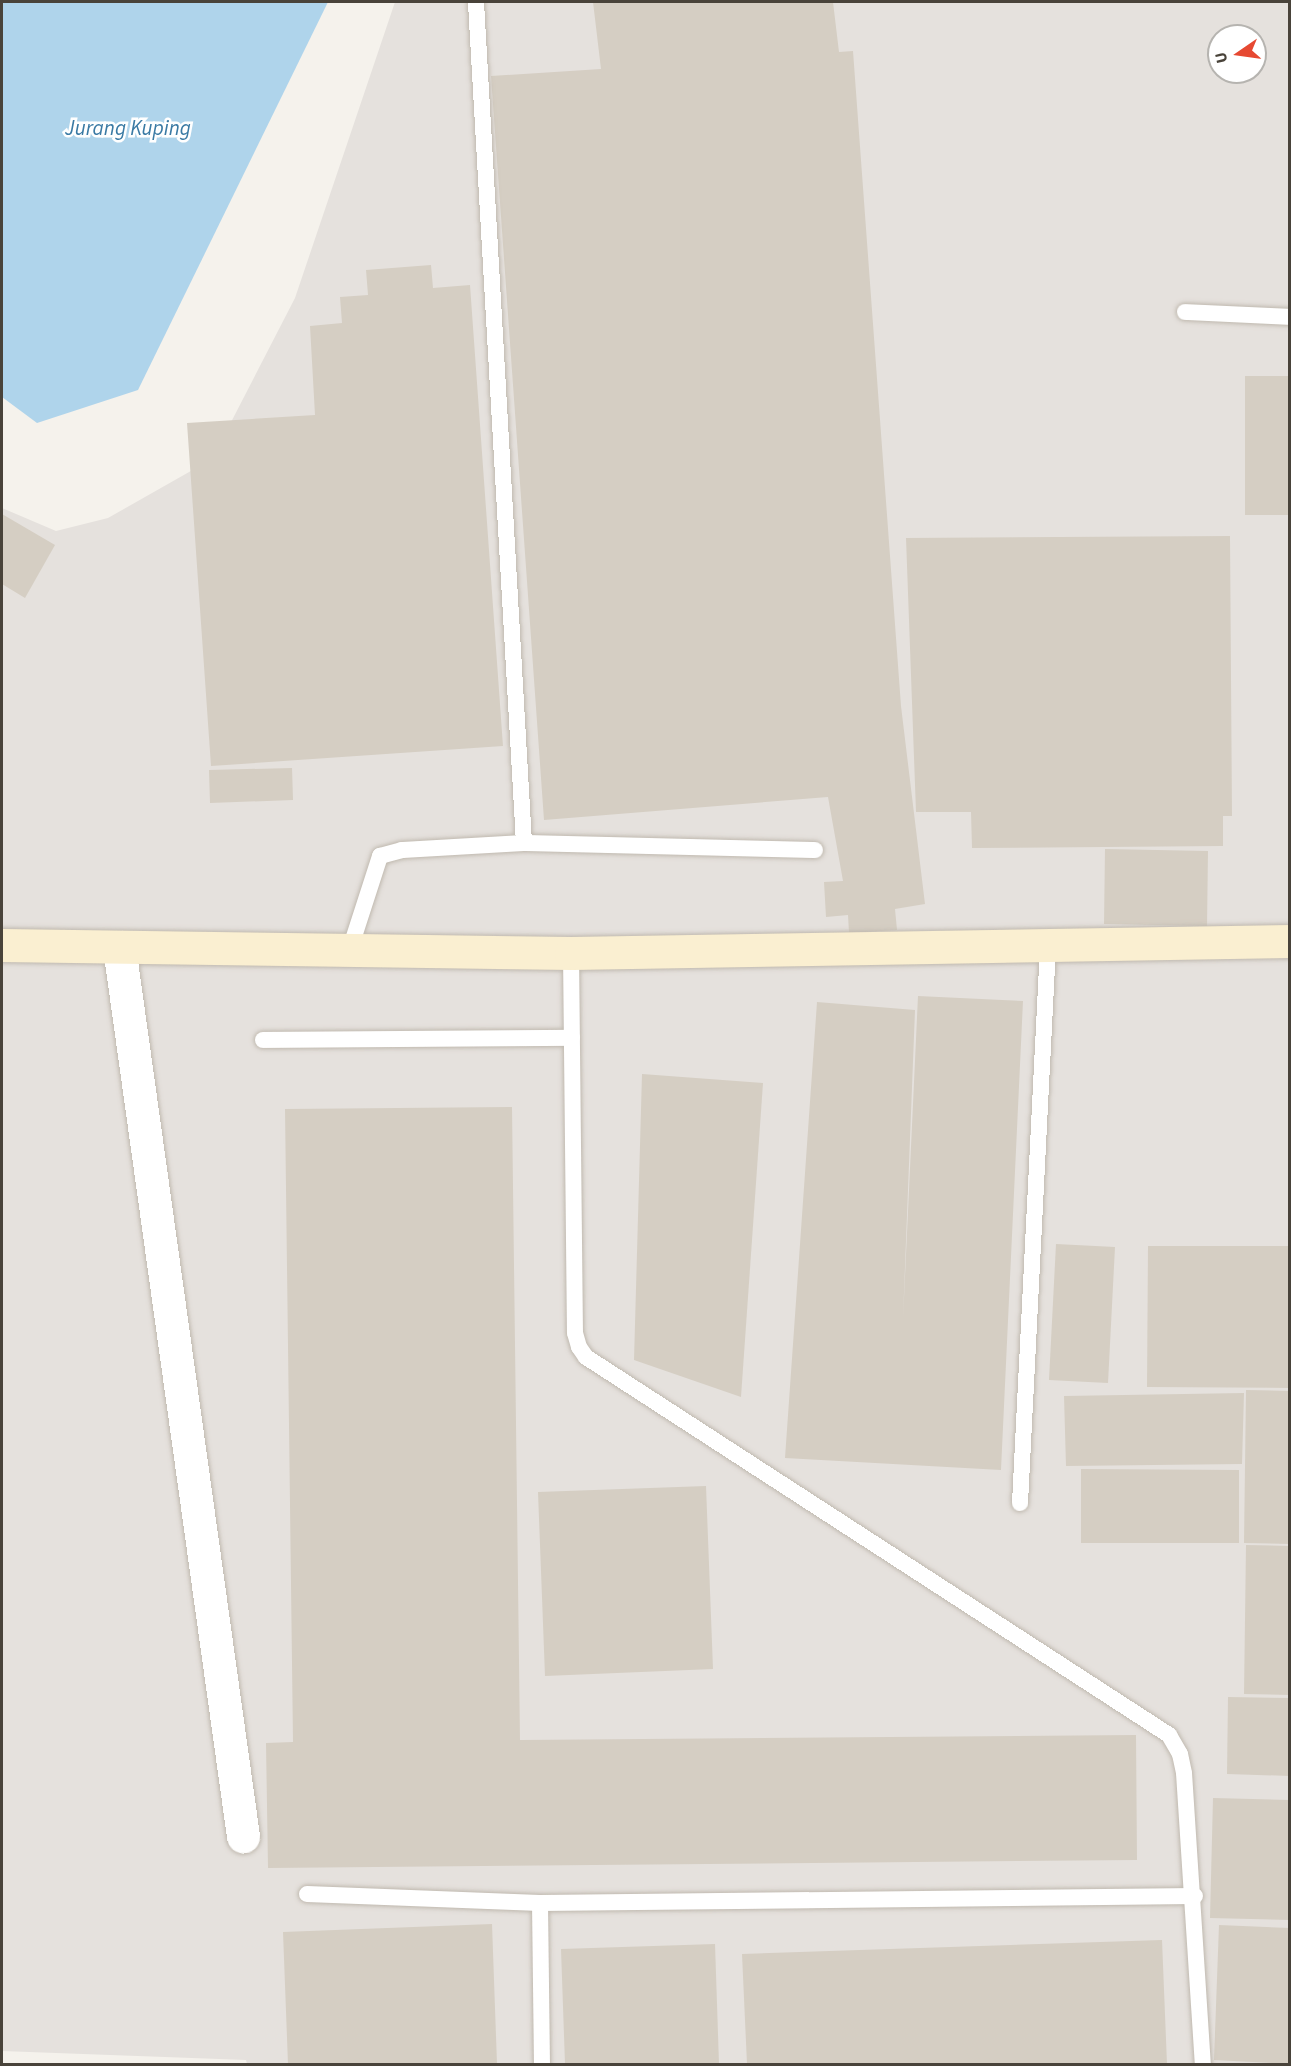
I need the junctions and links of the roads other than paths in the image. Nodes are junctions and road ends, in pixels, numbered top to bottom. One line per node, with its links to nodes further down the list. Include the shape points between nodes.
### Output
1 (476, 2): 4 (lane)
2 (1185, 312): 3 (lane)
3 (1290, 317)
4 (525, 843): 5 (lane); 10 (lane, via 402,850 380,856)
5 (815, 850)
6 (1290, 941): 9 (street)
7 (2, 945): 8 (street)
8 (119, 947): 10 (street); 15 (street)
9 (1048, 947): 11 (street); 14 (lane)
10 (350, 949): 11 (street)
11 (572, 953): 12 (lane)
12 (572, 1038): 13 (lane); 17 (lane, via 575,1333 586,1357 1169,1735 1180,1754 1184,1773)
13 (264, 1040)
14 (1020, 1503)
15 (243, 1836)
16 (307, 1894): 18 (lane)
17 (1194, 1896): 18 (lane); 20 (lane)
18 (540, 1903): 19 (lane)
19 (542, 2064)
20 (1203, 2064)

